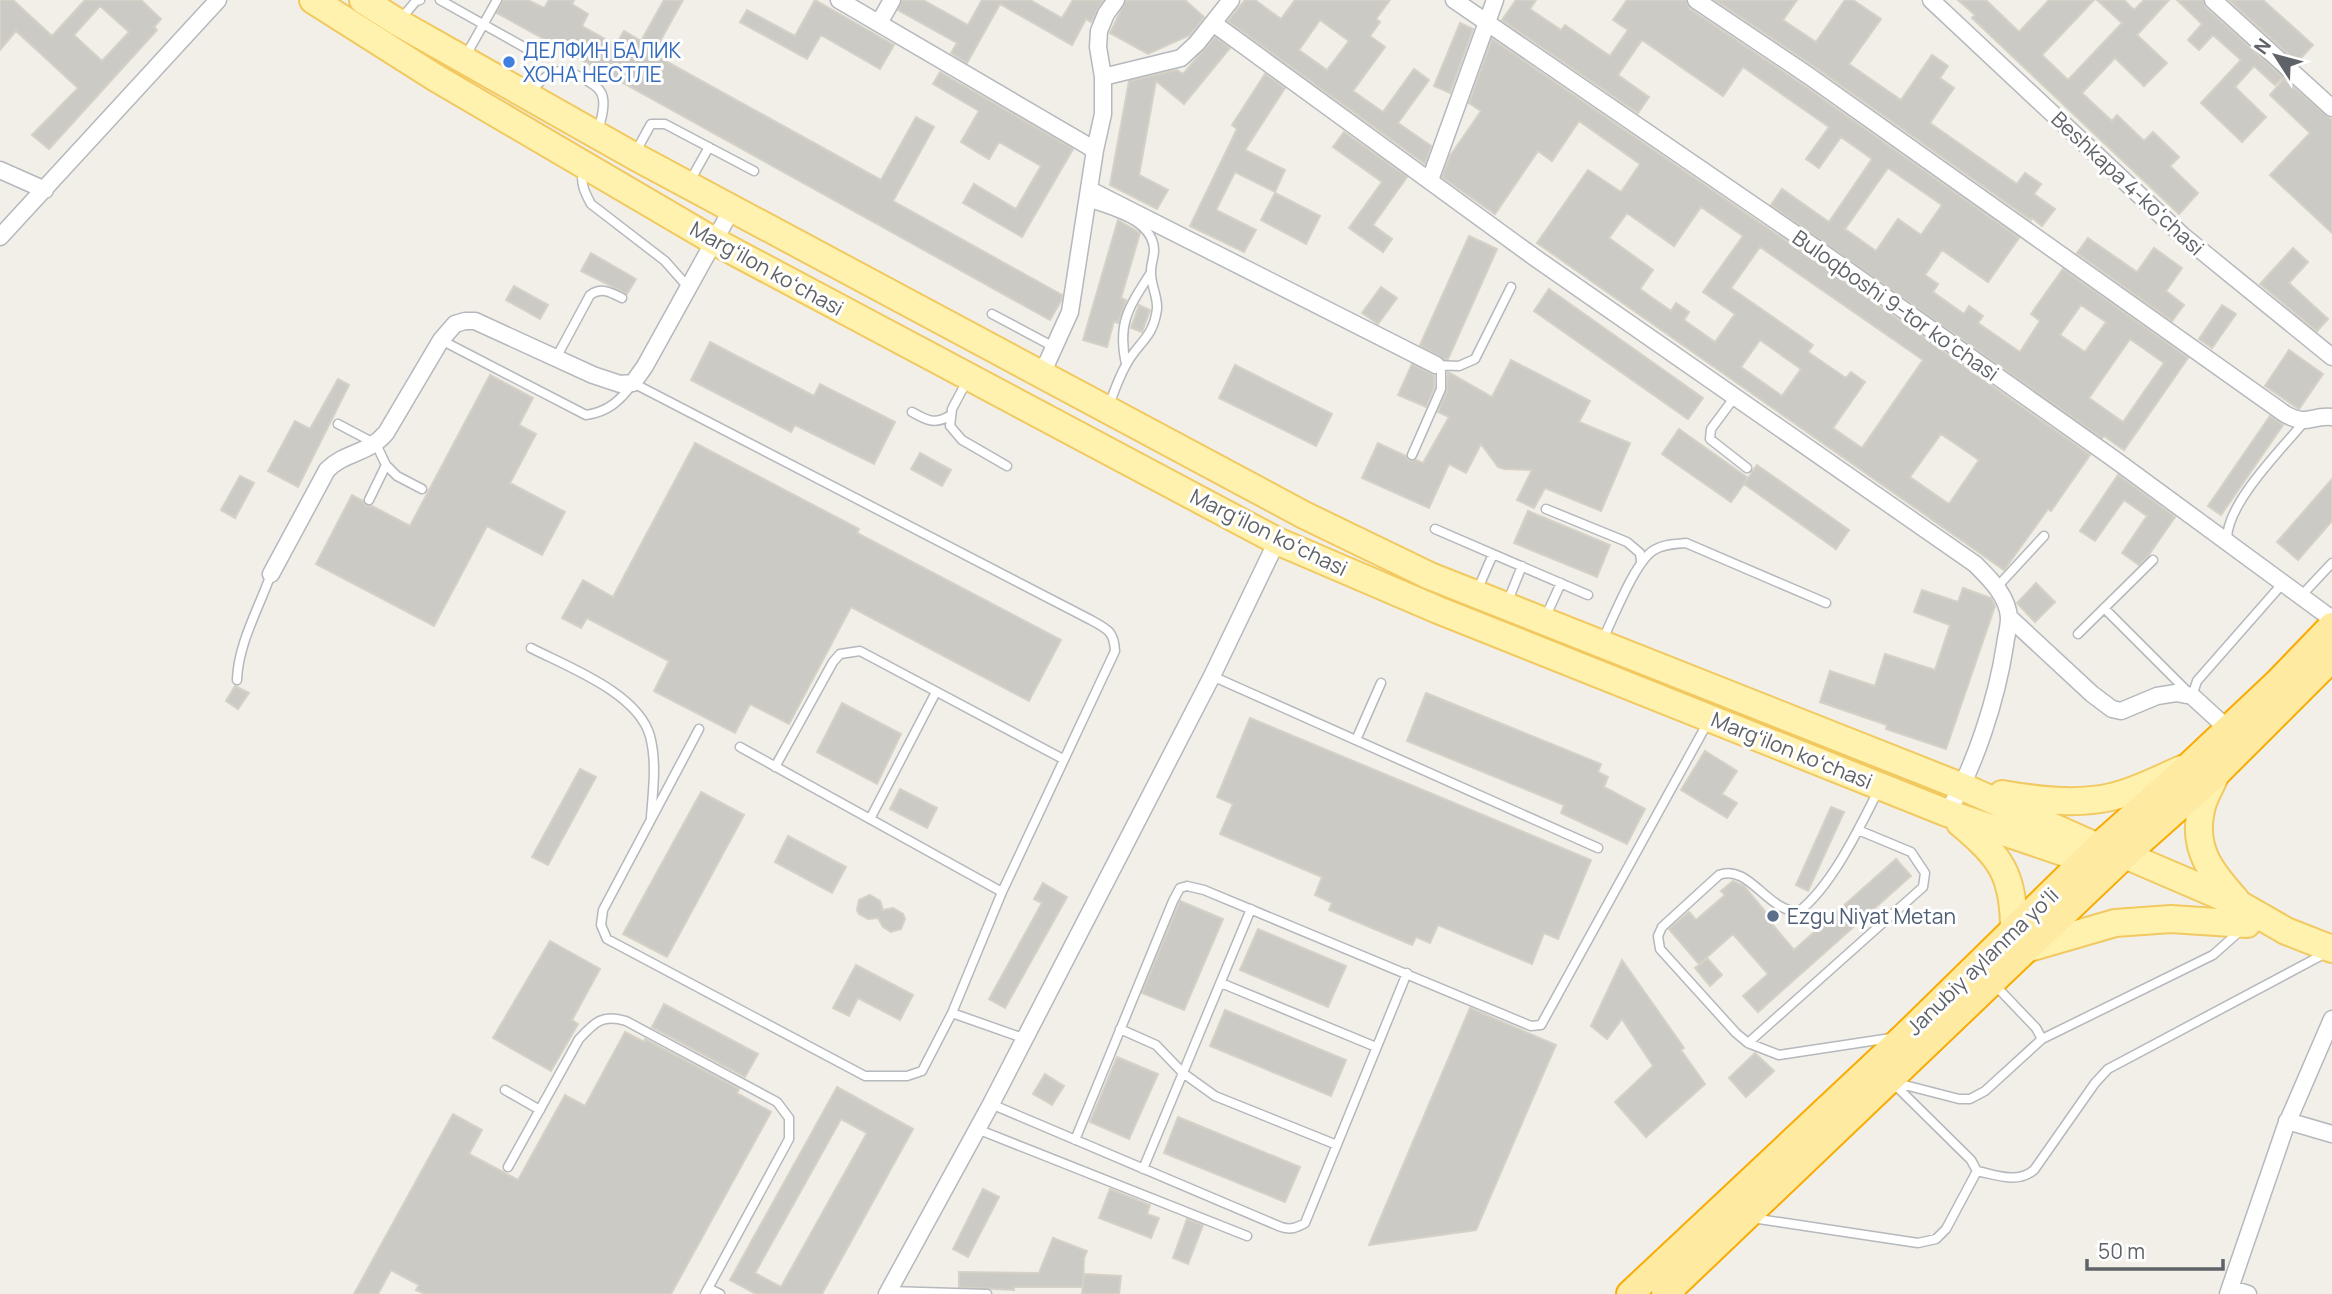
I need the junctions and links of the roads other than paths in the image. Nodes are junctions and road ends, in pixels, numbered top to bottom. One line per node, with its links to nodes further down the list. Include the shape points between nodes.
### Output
1 (218, 0): 35 (street)
2 (313, 0): 30 (main road, Margʻilon koʻchasi)
3 (363, 0): 16 (main road, Margʻilon koʻchasi)
4 (420, 0): 16 (lane)
5 (440, 0): 20 (lane)
6 (497, 0): 20 (lane)
7 (839, 0): 17 (street)
8 (892, 0): 17 (street)
9 (1116, 0): 23 (street, via 1099,31)
10 (1231, 0): 18 (street)
11 (1454, 0): 19 (street, Buloqboshi 9-tor koʻchasi)
12 (1495, 0): 19 (street)
13 (1696, 0): 59 (street, via 2274,406)
14 (1931, 0): 47 (street, Beshkapa 4-koʻchasi, via 2182,235)
15 (2213, 0): 25 (street)
16 (399, 23): 22 (main road, Margʻilon koʻchasi)
17 (879, 23): 28 (street)
18 (1213, 23): 23 (street, via 1181,58); 33 (street)
19 (1485, 23): 33 (street); 72 (street, Buloqboshi 9-tor koʻchasi, via 1823,253)
20 (482, 25): 21 (lane); 22 (lane)
21 (538, 55)
22 (464, 60): 24 (main road, Margʻilon koʻchasi)
23 (1104, 77): 28 (street, via 1103,114)
24 (527, 95): 26 (main road, Margʻilon koʻchasi); 26 (lane, via 552,72 571,72 598,87 603,112)
25 (2332, 108)
26 (597, 135): 29 (main road, Margʻilon koʻchasi)
27 (709, 147): 29 (lane, via 657,123 651,124); 32 (lane); 34 (lane)
28 (1095, 150): 36 (street)
29 (634, 156): 34 (main road, Margʻilon koʻchasi)
30 (585, 164): 39 (main road, Margʻilon koʻchasi); 41 (lane, via 582,177 591,204 665,261)
31 (0, 170): 35 (street)
32 (754, 172)
33 (1430, 180): 54 (street)
34 (689, 184): 37 (main road, Margʻilon koʻchasi)
35 (45, 190): 38 (street)
36 (1089, 196): 40 (lane, via 1144,227 1153,243); 46 (street, via 1070,312); 50 (street)
37 (733, 207): 39 (street); 51 (main road, Margʻilon koʻchasi)
38 (0, 237)
39 (714, 240): 41 (street); 52 (main road, Margʻilon koʻchasi)
40 (1150, 274): 49 (lane, via 1124,322); 49 (lane, via 1155,317 1146,339)
41 (688, 287): 53 (street)
42 (1511, 287): 50 (lane, via 1475,359 1459,366)
43 (622, 298): 48 (lane, via 605,290 590,295)
44 (992, 314): 46 (lane)
45 (441, 340): 48 (street, via 455,324 475,321); 53 (lane, via 586,415 613,405); 61 (street)
46 (1054, 347): 51 (street)
47 (2332, 357)
48 (556, 358): 53 (street, via 620,384)
49 (1126, 364): 55 (lane)
50 (1436, 365): 62 (lane, via 1441,371 1441,389)
51 (1041, 376): 55 (main road, Margʻilon koʻchasi)
52 (970, 377): 57 (lane); 71 (main road, Margʻilon koʻchasi)
53 (633, 383): 106 (lane, via 1107,629 1115,638 1115,651)
54 (1734, 397): 65 (lane, via 1709,434); 81 (street, via 1975,564)
55 (1107, 411): 82 (main road, Margʻilon koʻchasi, via 1304,516)
56 (912, 412): 57 (lane, via 933,422)
57 (949, 416): 64 (lane, via 950,426 962,440)
58 (2332, 417): 59 (street)
59 (2304, 422): 72 (lane, via 2235,507)
60 (338, 424): 61 (lane)
61 (376, 444): 63 (lane); 78 (street, via 336,461 327,470)
62 (1412, 454)
63 (386, 466): 66 (lane); 67 (lane)
64 (1007, 466)
65 (1747, 468)
66 (422, 489)
67 (369, 500)
68 (1546, 509): 75 (lane, via 1627,542 1640,553)
69 (1435, 529): 73 (lane)
70 (2043, 536): 81 (lane)
71 (1277, 541): 96 (street); 101 (main road, Margʻilon koʻchasi)
72 (2227, 542): 80 (street, Buloqboshi 9-tor koʻchasi)
73 (1493, 554): 77 (lane); 82 (lane)
74 (2153, 560): 87 (lane)
75 (1641, 561): 85 (lane, via 1667,544 1686,543); 93 (lane)
76 (2332, 563): 84 (lane)
77 (1522, 566): 79 (lane); 86 (lane)
78 (271, 575): 97 (lane, via 243,647)
79 (1561, 583): 83 (lane); 90 (lane)
80 (2283, 583): 84 (street, Buloqboshi 9-tor koʻchasi); 100 (lane, via 2197,681)
81 (1997, 587): 88 (street)
82 (1476, 594): 86 (main road, Margʻilon koʻchasi)
83 (1588, 595)
84 (2301, 596): 89 (street, Buloqboshi 9-tor koʻchasi)
85 (1826, 603)
86 (1505, 606): 90 (main road, Margʻilon koʻchasi)
87 (2104, 608): 92 (lane); 100 (lane)
88 (2009, 617): 100 (street, via 2112,709 2121,711 2157,696); 111 (street, via 1994,695)
89 (2332, 620)
90 (1544, 621): 93 (main road, Margʻilon koʻchasi)
91 (2332, 626): 103 (highway, Janubiy aylanma yoʻli)
92 (2078, 634)
93 (1601, 643): 111 (main road, Margʻilon koʻchasi)
94 (531, 648): 114 (lane, via 618,694 641,718 653,754)
95 (2332, 657): 109 (highway, Janubiy aylanma yoʻli)
96 (1212, 676): 104 (lane); 130 (street)
97 (237, 680)
98 (1381, 683): 104 (lane)
99 (936, 692): 106 (lane); 108 (lane, via 860,651 841,654 832,662); 113 (lane)
100 (2192, 696): 103 (street)
101 (1711, 718): 110 (main road, Margʻilon koʻchasi); 123 (lane, via 1541,1025 1531,1026)
102 (699, 729): 114 (lane)
103 (2228, 729): 107 (highway, Janubiy aylanma yoʻli)
104 (1356, 740): 116 (lane)
105 (740, 747): 108 (lane)
106 (1062, 759): 118 (lane)
107 (2190, 765): 111 (main road, via 2111,797 2033,799); 117 (highway, Janubiy aylanma yoʻli)
108 (775, 767): 113 (lane)
109 (2216, 774): 117 (highway, Janubiy aylanma yoʻli); 120 (main road, via 2201,810 2199,839 2208,868)
110 (1881, 786): 112 (main road, Margʻilon koʻchasi); 115 (lane)
111 (1963, 787): 112 (street); 117 (main road, Margʻilon koʻchasi)
112 (1947, 813): 117 (main road, Margʻilon koʻchasi); 121 (main road, via 1996,856 2009,878)
113 (870, 819): 118 (lane)
114 (651, 820): 126 (lane, via 603,910 601,925 607,939 864,1076 907,1076 922,1071)
115 (1858, 830): 132 (lane, via 1911,852 1925,873 1923,887); 132 (lane, via 1814,901 1798,912 1785,911 1738,873 1728,871 1662,926 1660,949)
116 (1598, 848)
117 (2105, 857): 120 (main road, Margʻilon koʻchasi); 121 (highway, Janubiy aylanma yoʻli)
118 (1002, 892): 126 (lane)
119 (1251, 909): 123 (lane); 124 (lane); 128 (lane, via 1204,890 1180,888)
120 (2243, 914): 121 (main road, via 2115,923); 122 (main road, Margʻilon koʻchasi, via 2272,931 2287,931); 131 (lane, via 2213,956)
121 (2022, 939): 125 (highway, Janubiy aylanma yoʻli); 129 (highway, Janubiy aylanma yoʻli)
122 (2332, 950): 146 (lane, via 2108,1069 2027,1176 2016,1179)
123 (1407, 972): 133 (lane)
124 (1221, 983): 133 (lane); 134 (lane)
125 (1993, 983): 131 (lane); 135 (highway, Janubiy aylanma yoʻli)
126 (952, 1013): 130 (lane)
127 (2332, 1019): 139 (street)
128 (1120, 1029): 134 (lane, via 1156,1045); 142 (lane)
129 (1905, 1036): 132 (lane, via 1779,1055); 154 (highway, Janubiy aylanma yoʻli)
130 (1023, 1038): 137 (street)
131 (2042, 1040): 135 (lane, via 1970,1100)
132 (1748, 1043)
133 (1376, 1047): 143 (lane)
134 (1183, 1073): 143 (lane, via 1215,1096); 145 (lane)
135 (1891, 1081): 146 (lane); 147 (highway, Janubiy aylanma yoʻli)
136 (505, 1090): 138 (lane)
137 (991, 1104): 140 (street); 142 (lane)
138 (540, 1110): 144 (lane); 149 (lane, via 579,1038 606,1018 626,1021 777,1102 789,1118 789,1139)
139 (2287, 1121): 141 (street); 150 (street)
140 (977, 1129): 148 (lane); 151 (street)
141 (2332, 1134)
142 (1075, 1140): 145 (lane)
143 (1337, 1145): 145 (lane, via 1305,1223 1289,1229)
144 (508, 1167)
145 (1143, 1169)
146 (1977, 1171): 147 (lane, via 1946,1228 1936,1239 1918,1243)
147 (1746, 1217): 155 (highway, Janubiy aylanma yoʻli)
148 (1247, 1236)
149 (706, 1291): 152 (lane)
150 (2229, 1291): 156 (street)
151 (888, 1292): 153 (lane)
152 (720, 1294)
153 (987, 1294)
154 (1630, 1294)
155 (1665, 1294)
156 (2248, 1294)

